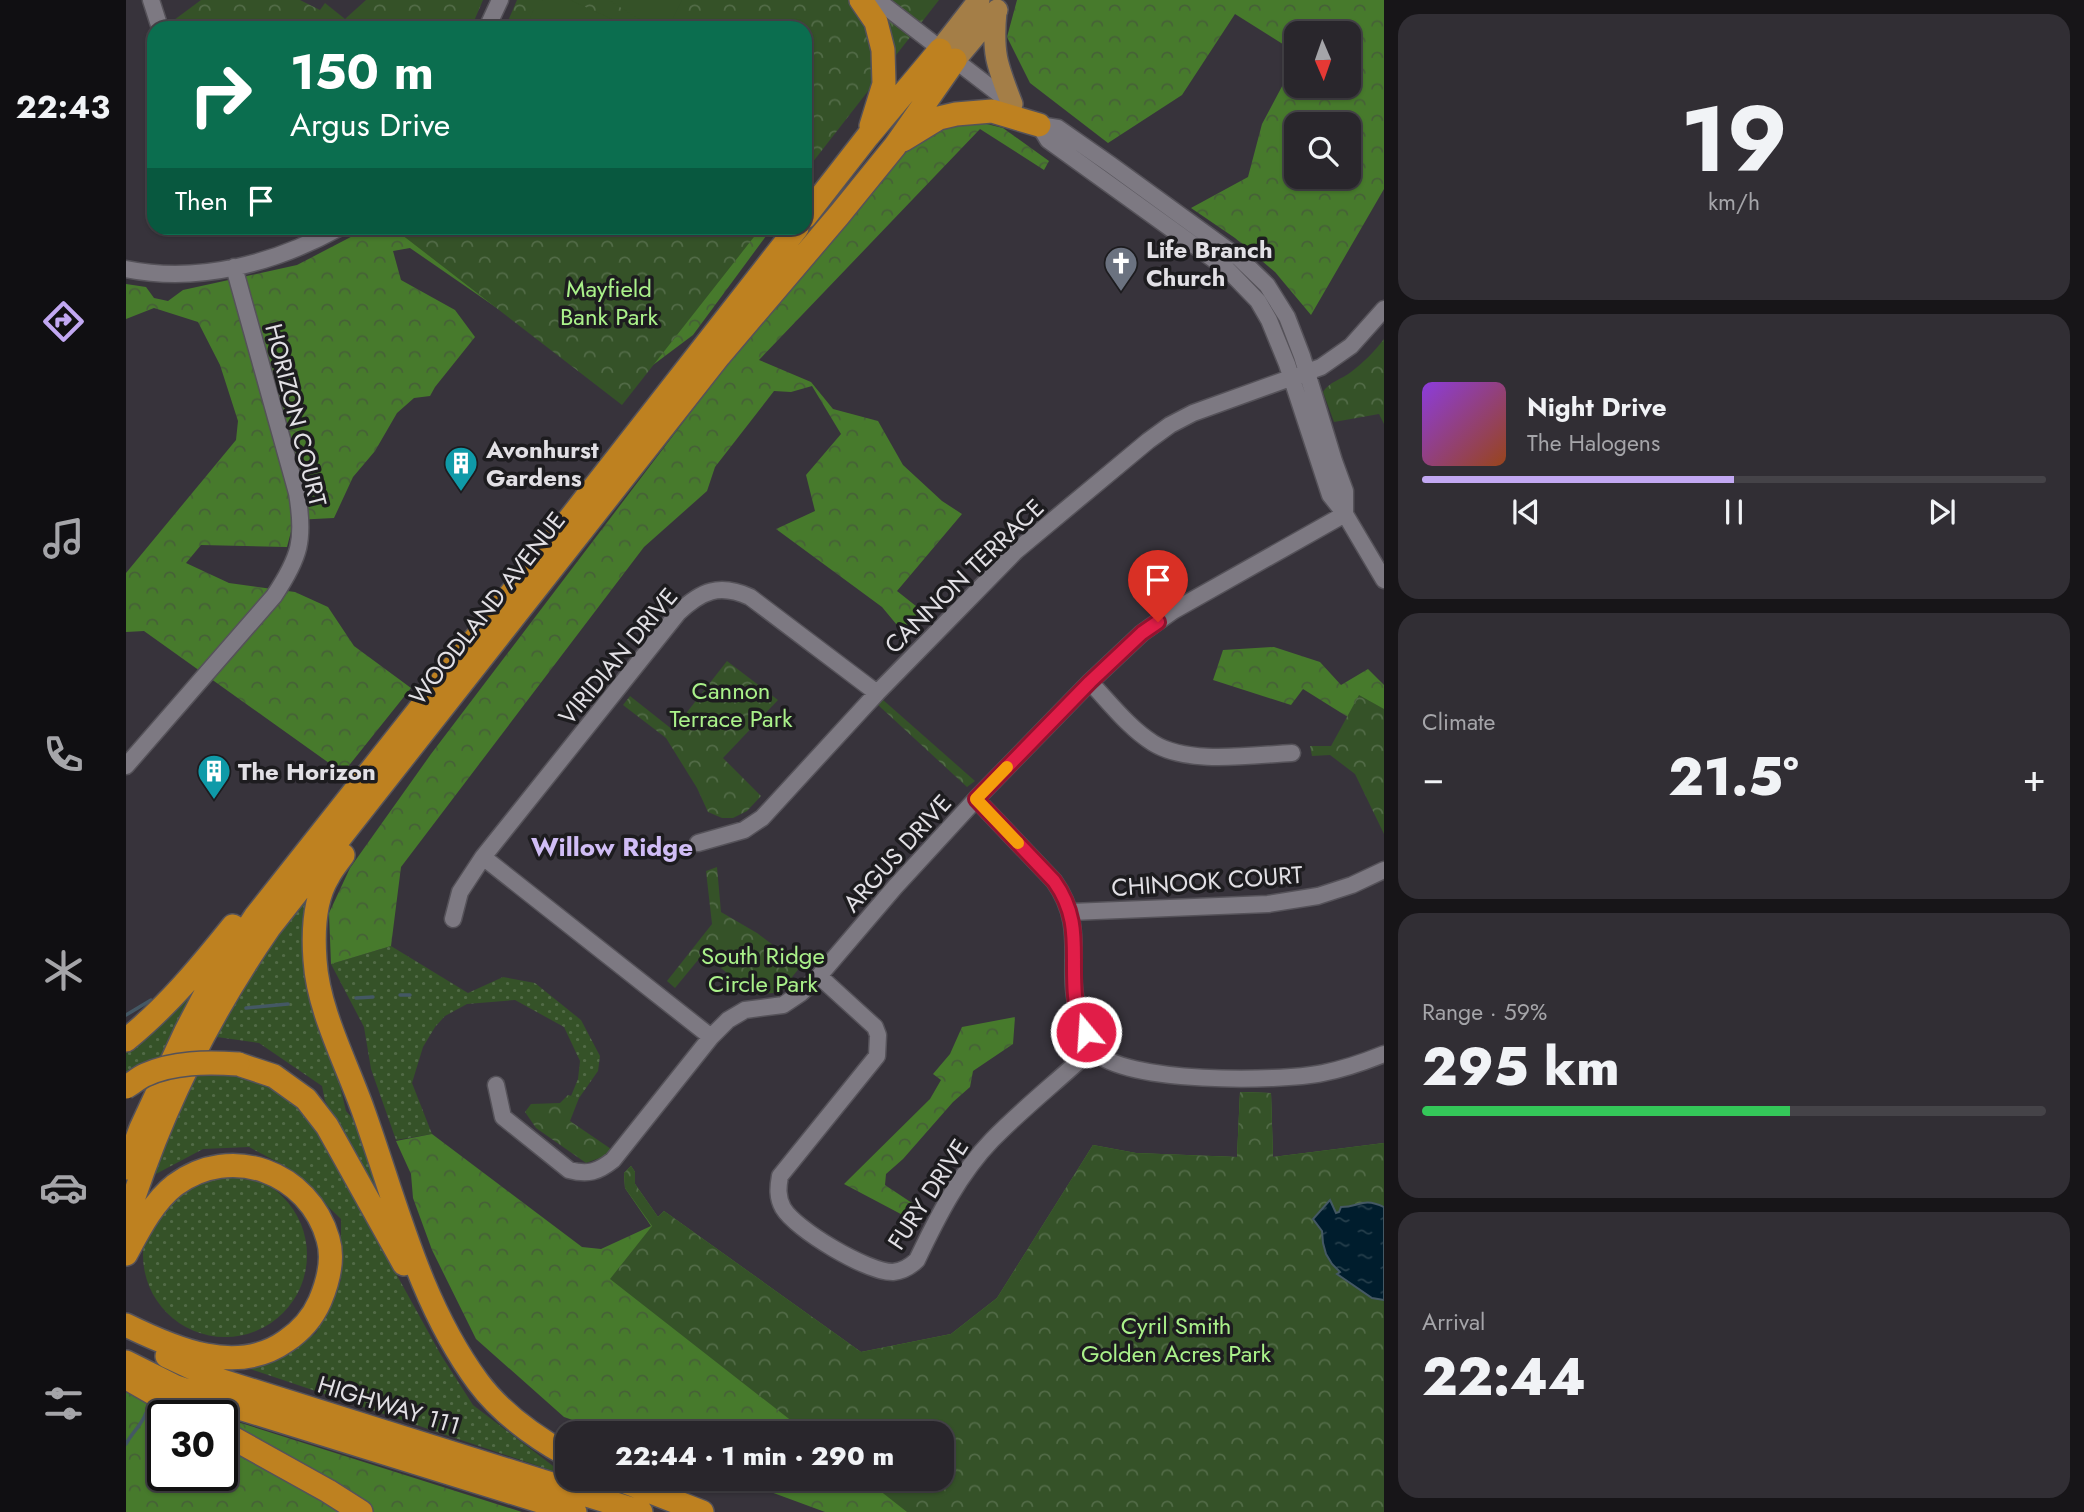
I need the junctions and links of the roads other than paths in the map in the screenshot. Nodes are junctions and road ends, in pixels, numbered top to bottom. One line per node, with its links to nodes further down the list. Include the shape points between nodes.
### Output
1 (150, 0): 6 (street)
2 (500, 0): 7 (street)
3 (861, 0): 11 (highway, via 876,22 883,50 884,84)
4 (877, 0): 8 (street)
5 (993, 4): 8 (main road, WOODLAND AVENUE); 9 (main road, via 996,65)
6 (158, 21)
7 (490, 21)
8 (948, 55): 9 (street); 11 (highway, WOODLAND AVENUE); 12 (highway, WOODLAND AVENUE)
9 (1012, 104): 10 (street)
10 (1040, 125): 12 (highway, via 992,111 956,114 939,118); 19 (street, via 1058,128 1254,271 1287,317); 20 (street, via 1048,141 1243,284 1269,320)
11 (868, 136): 13 (highway, WOODLAND AVENUE)
12 (895, 146): 24 (highway, WOODLAND AVENUE, via 719,356)
13 (812, 208)
14 (325, 235): 16 (street, via 294,250)
15 (792, 235): 30 (highway, WOODLAND AVENUE)
16 (234, 267): 17 (street, via 177,275); 28 (street, HORIZON COURT, via 297,494 301,515 298,554 274,596)
17 (126, 269)
18 (1384, 309): 19 (street, CANNON TERRACE, via 1352,346)
19 (1308, 373): 20 (street, CANNON TERRACE); 21 (street)
20 (1292, 379): 21 (street); 26 (street, CANNON TERRACE, via 1193,413 1148,441 1016,551)
21 (1326, 464): 22 (street, via 1330,495)
22 (1345, 514): 23 (street); 25 (street, ARGUS DRIVE, via 1173,611)
23 (1384, 580)
24 (535, 592): 44 (highway, WOODLAND AVENUE, via 248,958 180,1082); 46 (highway, via 339,860 327,878 316,914 314,959 319,992)
25 (1090, 682): 27 (street, via 1138,732 1170,751 1199,757); 29 (street, ARGUS DRIVE)
26 (877, 693): 31 (street, CANNON TERRACE, via 762,818 744,830); 32 (street, VIRIDIAN DRIVE, via 750,597 718,590 705,593 678,613)
27 (1292, 754)
28 (126, 766)
29 (976, 799): 34 (street, via 1054,881); 36 (street, ARGUS DRIVE)
30 (334, 816): 38 (highway, via 287,860 190,979); 43 (highway, WOODLAND AVENUE, via 255,917 209,987 163,1078)
31 (698, 843)
32 (483, 857): 35 (street, VIRIDIAN DRIVE, via 460,892); 37 (street)
33 (1384, 870): 34 (street, CHINOOK COURT, via 1318,896 1268,904)
34 (1071, 912): 39 (street, via 1075,999)
35 (453, 919)
36 (819, 976): 37 (street, ARGUS DRIVE, via 791,1001 745,1010); 39 (street, FURY DRIVE, via 875,1027 877,1056 780,1176 778,1188 792,1220 830,1247 877,1270 910,1267 958,1183 991,1140)
37 (711, 1037): 41 (street, ARGUS DRIVE, via 613,1160 593,1173 569,1170 503,1116)
38 (126, 1040)
39 (1092, 1049): 40 (street, via 1106,1059 1147,1072 1282,1078 1323,1073)
40 (1384, 1054)
41 (496, 1085)
42 (126, 1087): 46 (highway, bridge, via 146,1074 208,1062 238,1064 274,1076 306,1099 327,1126)
43 (126, 1168)
44 (126, 1222)
45 (126, 1254): 49 (highway, via 149,1214 174,1186 205,1169 225,1165 262,1170 294,1187 309,1200 329,1240 330,1264 318,1305 310,1320 276,1348 254,1356 225,1358)
46 (432, 1304): 54 (highway, via 479,1383 505,1412)
47 (126, 1325): 49 (highway)
48 (126, 1337): 49 (highway, HIGHWAY 111)
49 (152, 1344): 58 (highway, HIGHWAY 111, via 216,1379)
50 (126, 1362): 51 (highway, HIGHWAY 111)
51 (139, 1379): 52 (highway); 57 (highway, HIGHWAY 111)
52 (170, 1400)
53 (238, 1441): 56 (highway)
54 (555, 1448)
55 (649, 1491): 59 (highway)
56 (361, 1512)
57 (575, 1512)
58 (642, 1512)
59 (702, 1512)

